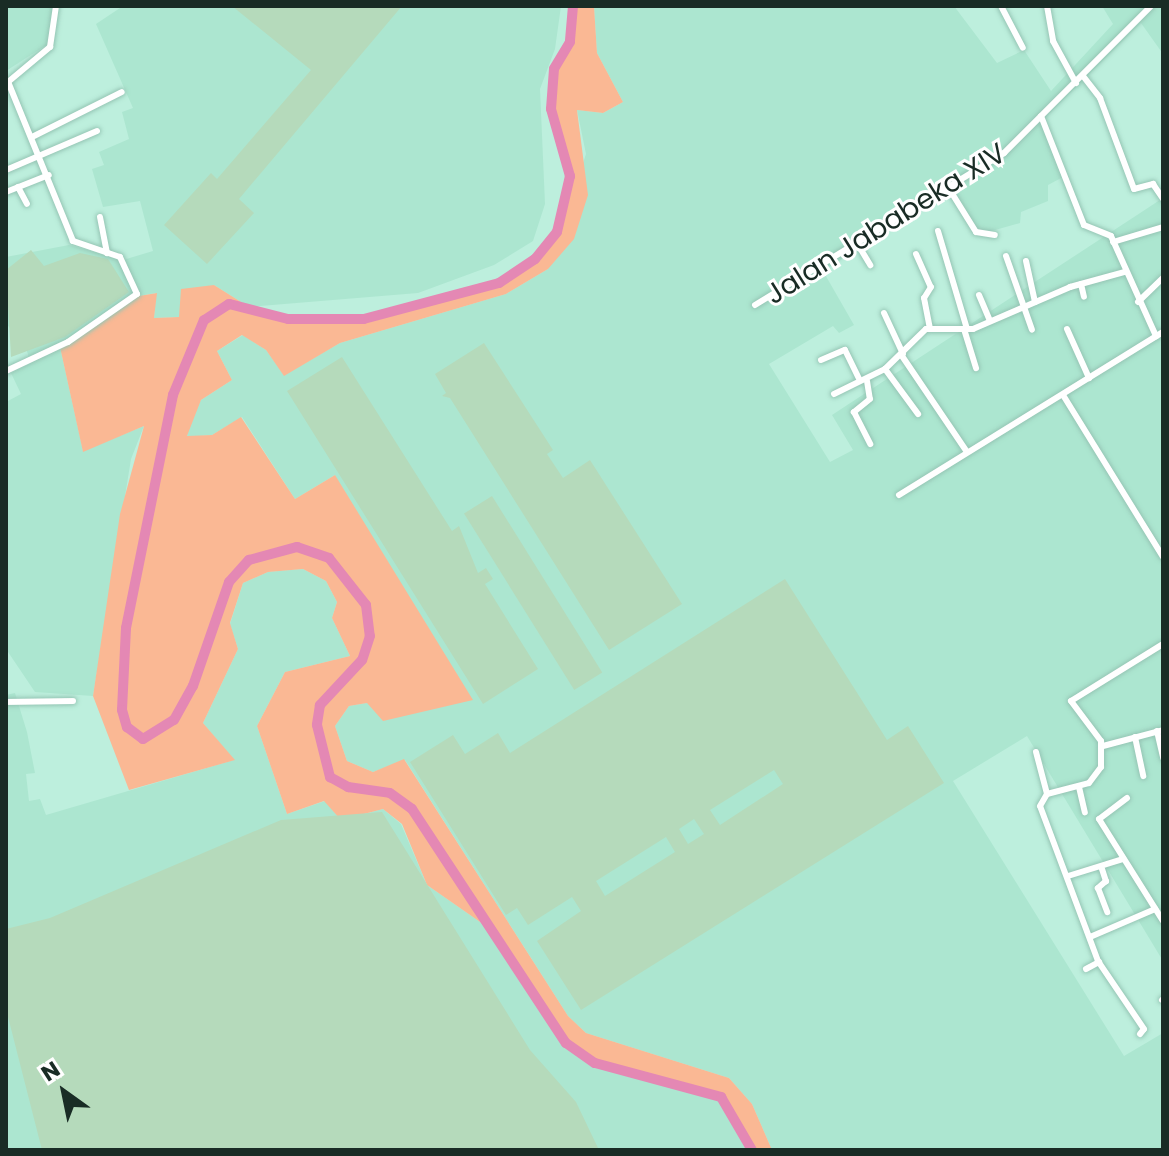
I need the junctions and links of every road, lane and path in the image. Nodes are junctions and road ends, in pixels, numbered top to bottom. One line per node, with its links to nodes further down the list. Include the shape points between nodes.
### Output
1 (56, 6): 11 (street, via 50,47 8,79)
2 (1001, 6): 5 (street)
3 (1047, 6): 7 (street, via 1053,41)
4 (1151, 6): 6 (street, Jalan Jababeka XIV)
5 (1023, 48)
6 (1083, 76): 7 (street, Jalan Jababeka XIV); 18 (street, via 1100,98 1134,189 1153,184)
7 (1076, 83): 9 (street, Jalan Jababeka XIV)
8 (122, 92): 11 (street)
9 (1041, 116): 16 (street, Jalan Jababeka XIV, via 1004,153); 24 (street, via 1084,225 1106,231)
10 (97, 131): 12 (street)
11 (34, 136): 12 (street)
12 (41, 153): 13 (street); 14 (street)
13 (6, 170)
14 (49, 175): 15 (street); 26 (street, via 73,241)
15 (18, 187): 17 (street); 19 (street)
16 (948, 187): 23 (street, via 976,232); 25 (street, Jalan Jababeka XIV)
17 (6, 192)
18 (1163, 199)
19 (27, 204)
20 (100, 217): 26 (street)
21 (1163, 227): 24 (street)
22 (938, 231): 43 (street)
23 (995, 235)
24 (1113, 242): 31 (street)
25 (857, 243): 30 (street); 38 (street, Jalan Jababeka XIV)
26 (107, 253): 51 (street, via 125,262 135,296 68,342)
27 (916, 254): 42 (street, via 931,287 924,298)
28 (1006, 256): 39 (street)
29 (1026, 261): 36 (street)
30 (870, 265)
31 (1124, 272): 33 (street); 37 (street)
32 (1163, 278): 37 (street)
33 (1081, 284): 35 (street); 36 (street)
34 (979, 295): 41 (street)
35 (1084, 297)
36 (1035, 302): 39 (street)
37 (1138, 302): 46 (street)
38 (755, 305)
39 (1022, 308): 41 (street); 45 (street)
40 (884, 313): 47 (street)
41 (990, 321): 43 (street)
42 (930, 328): 43 (street); 47 (street)
43 (966, 329): 49 (street)
44 (1067, 329): 52 (street)
45 (1032, 330)
46 (1160, 334): 52 (street)
47 (902, 355): 50 (street); 58 (street)
48 (821, 360): 53 (street, via 843,349)
49 (976, 368)
50 (885, 369): 53 (street); 56 (street)
51 (6, 371)
52 (1089, 378): 55 (street)
53 (863, 381): 54 (street); 57 (street, via 870,399 854,412)
54 (834, 394)
55 (1063, 395): 58 (street); 60 (street)
56 (918, 414)
57 (870, 444)
58 (967, 452): 59 (street)
59 (899, 495)
60 (1163, 557)
61 (1163, 644): 66 (street, via 1071,701)
62 (73, 701): 63 (street)
63 (6, 702)
64 (1160, 731): 65 (street); 68 (street)
65 (1135, 737): 66 (street); 69 (street)
66 (1103, 746): 70 (street, via 1098,776)
67 (1036, 752): 71 (street)
68 (1163, 758)
69 (1143, 776)
70 (1079, 787): 71 (street); 73 (street)
71 (1047, 794): 76 (street, via 1042,822)
72 (1127, 798): 74 (street, via 1099,818)
73 (1085, 812)
74 (1123, 859): 75 (street); 77 (street)
75 (1102, 869): 76 (street); 78 (street, via 1106,881 1098,888)
76 (1068, 876): 80 (street)
77 (1155, 909): 79 (street); 80 (street)
78 (1107, 912)
79 (1163, 921)
80 (1090, 937): 81 (street)
81 (1099, 962): 82 (street); 83 (street, via 1144,1029)
82 (1086, 969)
83 (1140, 1034)

